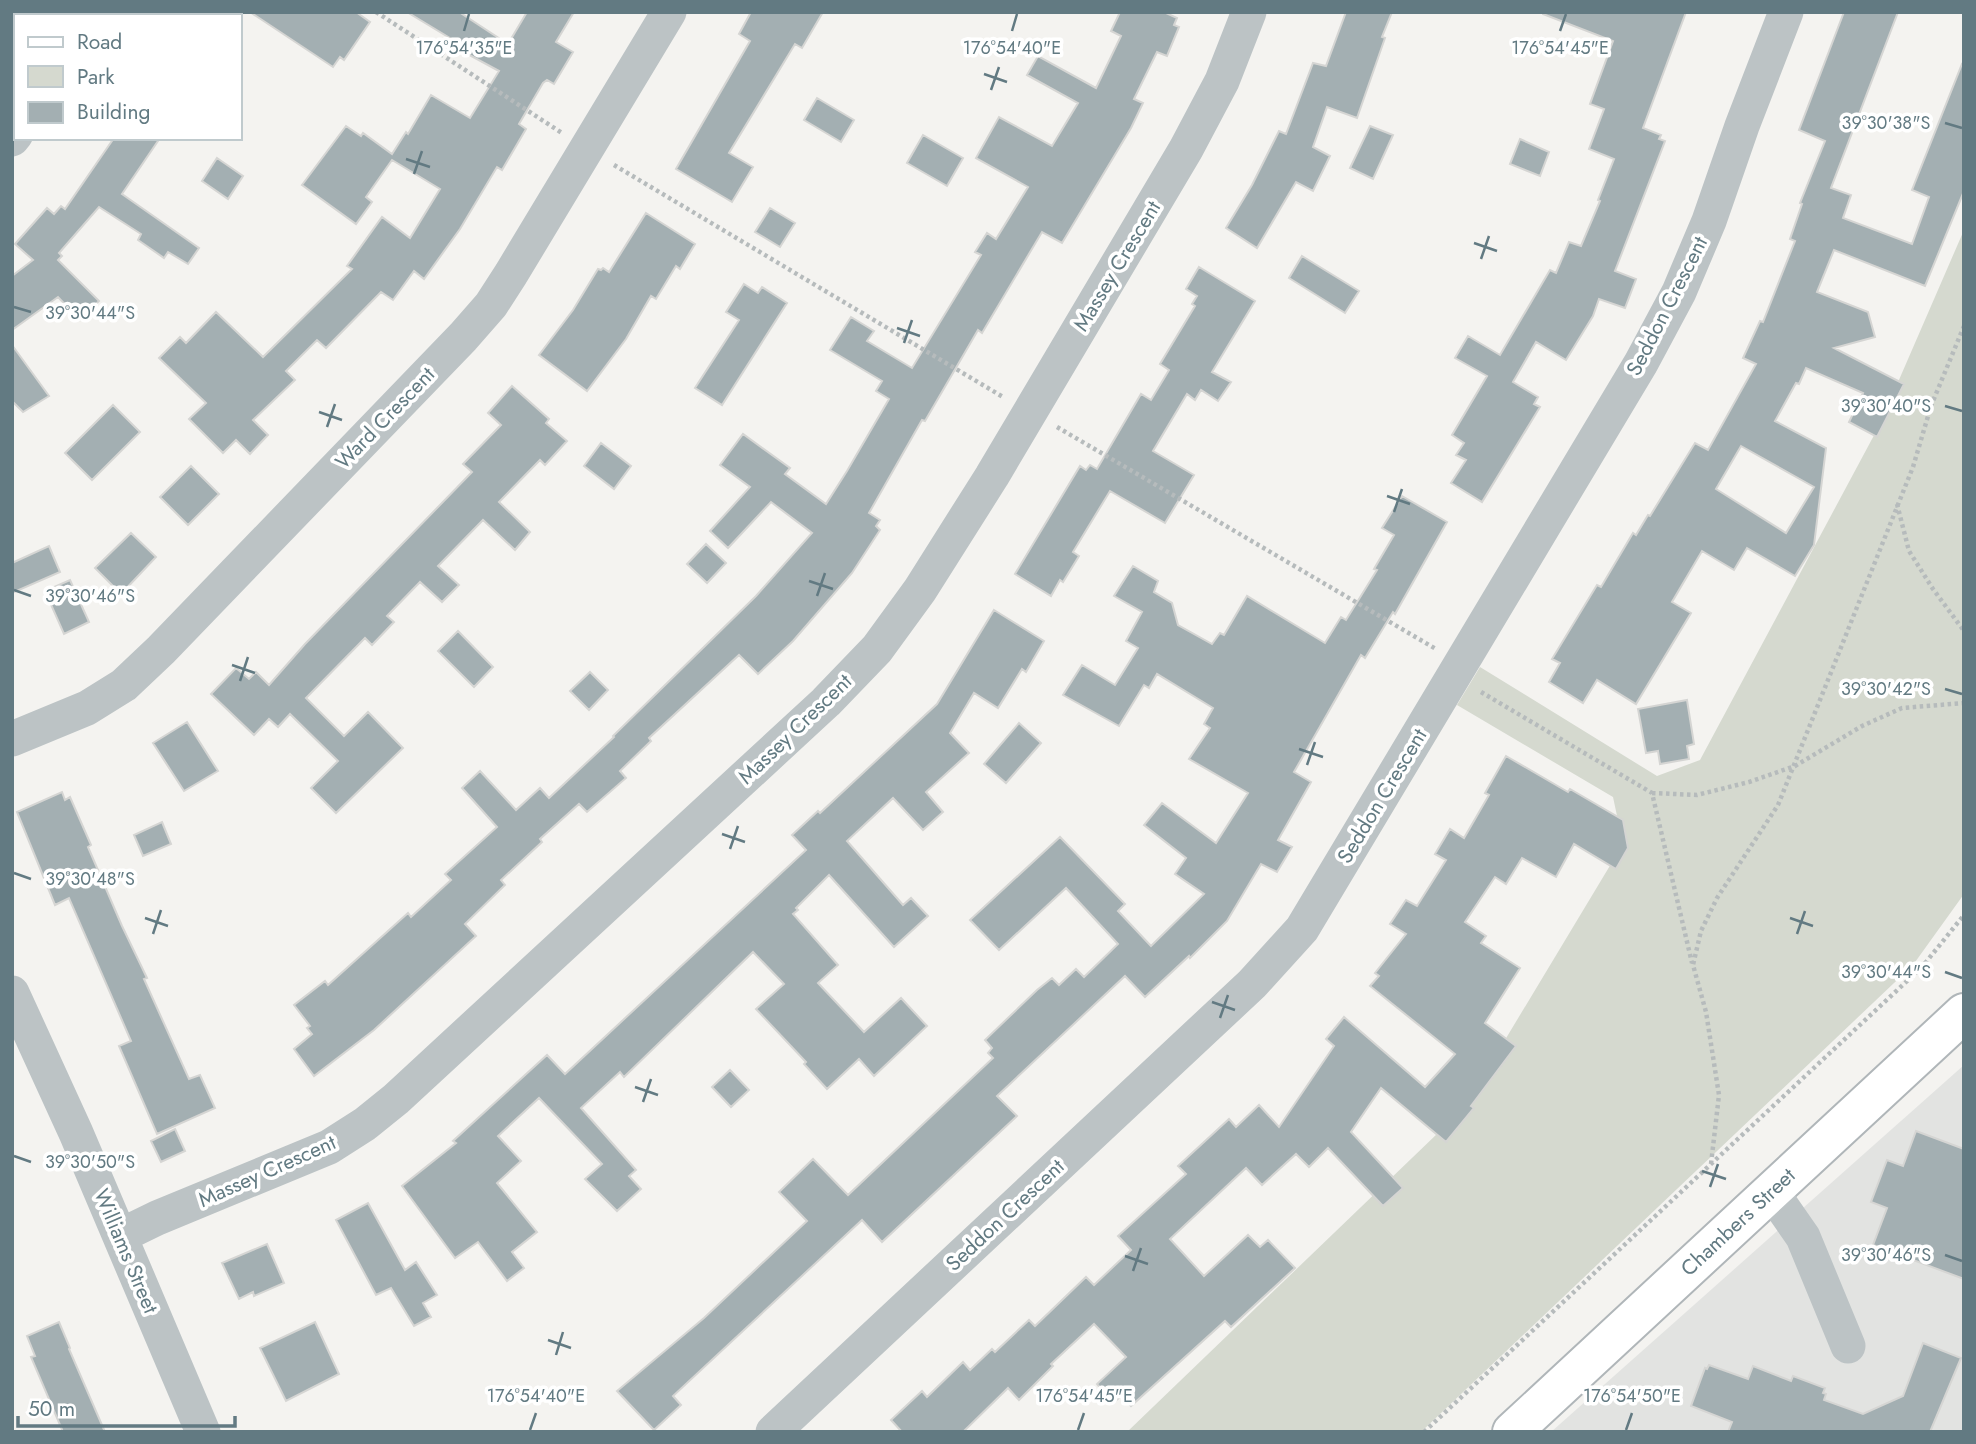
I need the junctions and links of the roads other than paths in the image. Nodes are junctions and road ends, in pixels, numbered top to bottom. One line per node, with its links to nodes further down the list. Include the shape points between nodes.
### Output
1 (669, 12): 4 (street, Ward Crescent, via 491,305 463,338 124,685 87,708)
2 (1249, 12): 8 (street, Massey Crescent, via 1205,114 1030,411 920,590 877,649 826,702 365,1124 328,1147)
3 (1786, 12): 11 (street, Seddon Crescent, via 1679,292 1302,929 1252,984)
4 (12, 739)
5 (12, 993): 8 (street, Williams Street)
6 (1964, 1013): 7 (main road, Chambers Street)
7 (1771, 1191): 9 (street, via 1803,1237); 12 (main road, Chambers Street)
8 (120, 1236): 10 (street, Williams Street)
9 (1848, 1346)
10 (203, 1432)
11 (773, 1432)
12 (1512, 1432)

